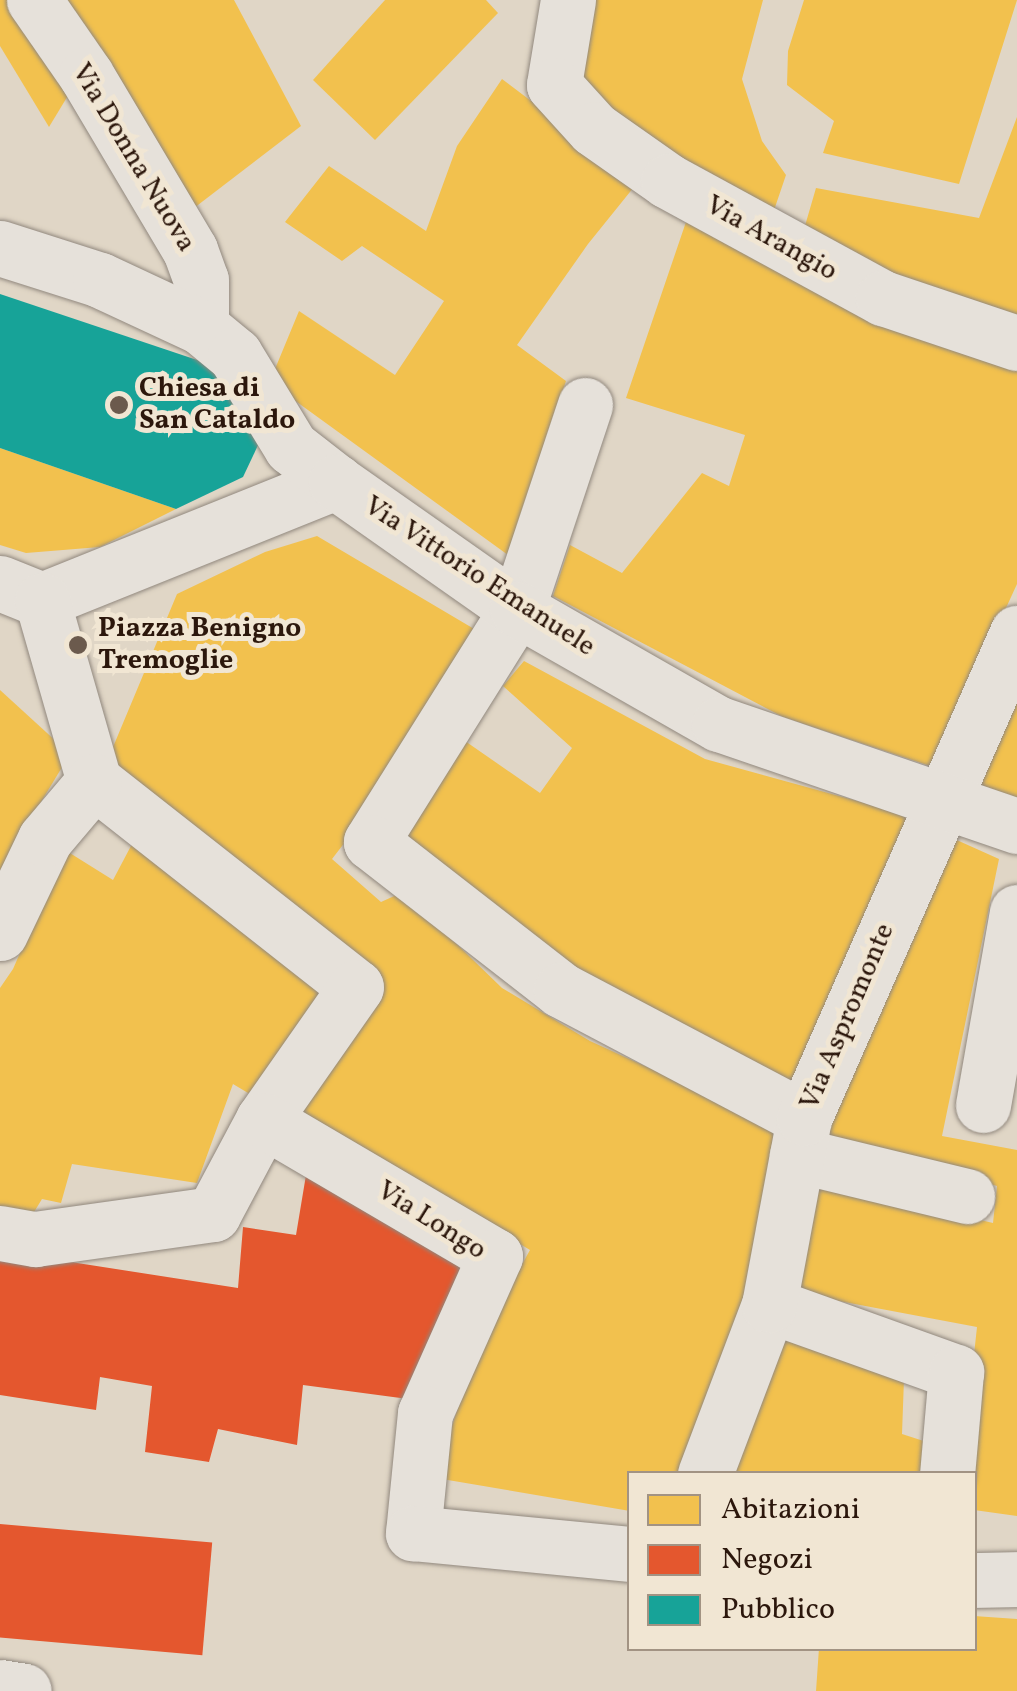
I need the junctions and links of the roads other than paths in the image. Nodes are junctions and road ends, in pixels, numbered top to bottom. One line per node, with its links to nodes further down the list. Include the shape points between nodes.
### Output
1 (34, 0): 4 (street, Via Donna Nuova, via 190,250 201,280)
2 (568, 0): 5 (street, Via Arangio, via 554,85 594,130 668,181 883,298)
3 (0, 248): 4 (street, Via Vittorio Emanuele, via 100,280)
4 (201, 327): 7 (street, Via Vittorio Emanuele, via 235,355 291,447)
5 (1017, 343)
6 (585, 405): 9 (street)
7 (336, 482): 8 (street); 9 (street, Via Vittorio Emanuele)
8 (21, 591): 11 (street)
9 (517, 609): 12 (street, Via Vittorio Emanuele, via 719,724); 18 (street, via 371,842 561,990)
10 (1017, 633): 12 (street, Via Aspromonte)
11 (94, 781): 15 (street, via 45,838); 17 (street, via 356,987)
12 (940, 803): 13 (street, Via Vittorio Emanuele); 18 (street, Via Aspromonte)
13 (1017, 826)
14 (1017, 912): 16 (street)
15 (0, 933)
16 (983, 1105)
17 (263, 1120): 20 (street, via 213,1214 36,1239); 24 (street, Via Longo, via 495,1256 425,1412 413,1532)
18 (800, 1136): 19 (street); 21 (street, Via Aspromonte)
19 (968, 1196)
20 (0, 1233)
21 (769, 1305): 22 (street, Via Aspromonte); 23 (street, via 956,1372)
22 (706, 1471)
23 (948, 1471)
24 (627, 1554)
25 (1017, 1578): 26 (street)
26 (977, 1580)
27 (0, 1688): 28 (street)
28 (24, 1691)

